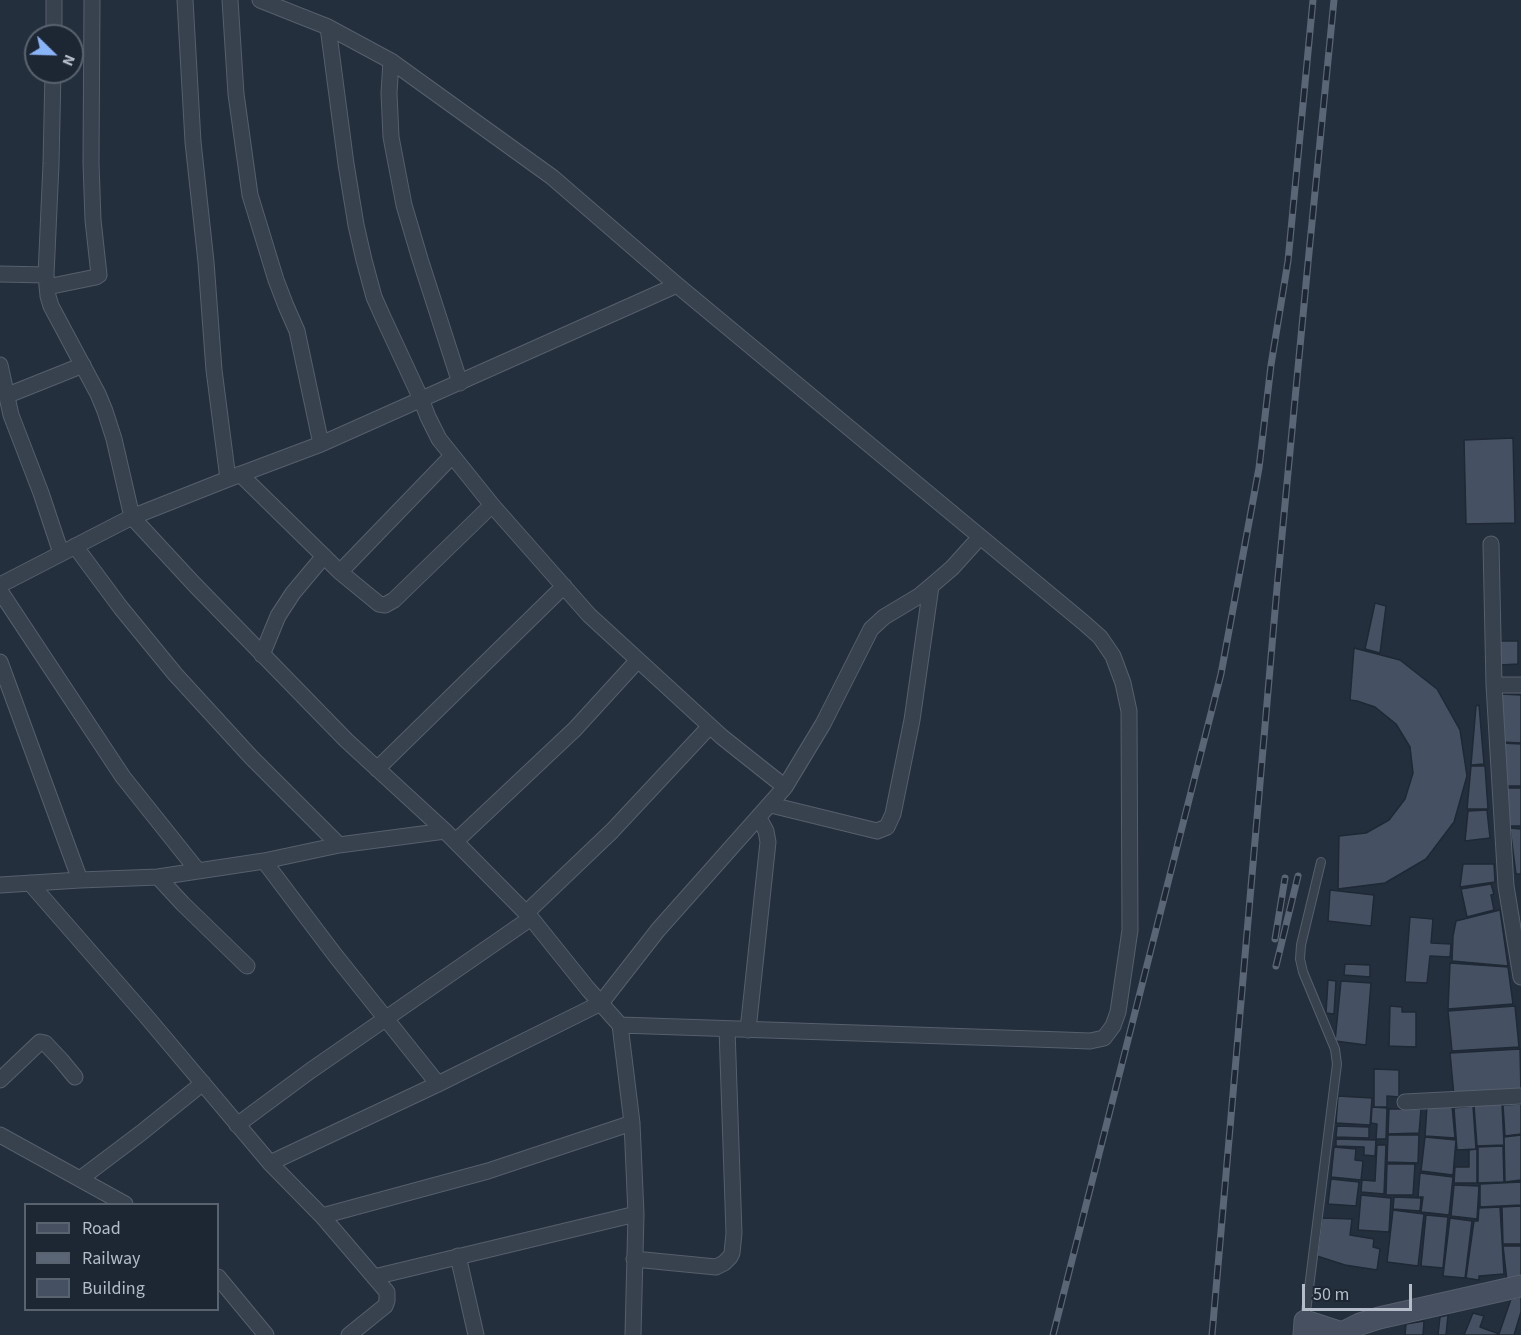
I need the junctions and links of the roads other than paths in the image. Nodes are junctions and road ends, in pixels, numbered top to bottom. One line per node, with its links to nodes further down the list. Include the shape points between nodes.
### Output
1 (54, 0): 6 (street)
2 (92, 0): 11 (street, via 91,163 99,275)
3 (185, 0): 21 (street, via 193,142 214,370)
4 (230, 0): 19 (street, via 236,94 250,195 297,331)
5 (260, 0): 7 (street)
6 (54, 24)
7 (328, 27): 8 (street); 17 (street, via 345,164 364,260 374,297)
8 (391, 60): 12 (street, via 552,177); 15 (street, via 391,137 405,205)
9 (53, 84): 11 (street)
10 (0, 274): 11 (street)
11 (46, 281): 14 (street, via 51,306)
12 (677, 285): 15 (street); 24 (street)
13 (0, 365): 16 (street)
14 (82, 365): 16 (street); 23 (street, via 110,423)
15 (460, 383): 17 (street)
16 (8, 395): 18 (street)
17 (421, 399): 19 (street); 20 (street, via 439,440)
18 (6, 416): 27 (street, via 41,493)
19 (321, 444): 21 (street)
20 (452, 456): 22 (street); 29 (street)
21 (234, 476): 23 (street); 28 (street)
22 (492, 505): 29 (street, via 388,604 379,604); 31 (street)
23 (132, 517): 26 (street); 34 (street)
24 (980, 537): 32 (street); 61 (street, via 1100,637 1113,656 1123,683 1129,711 1130,930 1113,1026 1104,1038 1090,1041)
25 (1491, 544): 37 (street)
26 (75, 546): 27 (street); 45 (street, via 175,674)
27 (61, 553): 30 (street)
28 (324, 556): 29 (street); 34 (street, via 278,616)
29 (340, 572)
30 (0, 585)
31 (564, 586): 35 (street); 40 (street)
32 (931, 586): 41 (street, via 871,629 823,724); 42 (street, via 912,720 893,814 886,827 877,831)
33 (0, 591): 48 (street, via 123,777)
34 (262, 655): 40 (street)
35 (638, 660): 39 (street); 44 (street, via 575,729)
36 (0, 662): 50 (street)
37 (1494, 685): 38 (street); 53 (street)
38 (1521, 685)
39 (710, 726): 41 (street); 54 (street)
40 (377, 770): 44 (street)
41 (785, 787): 42 (street)
42 (771, 805): 43 (street)
43 (759, 818): 57 (street, via 658,930); 61 (street, via 768,842)
44 (451, 836): 45 (street); 54 (street)
45 (339, 845): 46 (street)
46 (264, 861): 48 (street); 58 (street)
47 (1321, 862): 81 (lane, via 1300,959 1335,1048 1337,1064)
48 (198, 871): 49 (street)
49 (158, 877): 50 (street); 55 (street)
50 (80, 880): 51 (street)
51 (30, 883): 52 (street); 64 (street)
52 (0, 885)
53 (1514, 885): 56 (street)
54 (529, 916): 57 (street); 58 (street)
55 (248, 966)
56 (1521, 977)
57 (601, 1003): 59 (street); 65 (street)
58 (386, 1019): 65 (street); 69 (street)
59 (620, 1025): 60 (street); 68 (street)
60 (727, 1029): 61 (street); 77 (street, via 732,1253 716,1266)
61 (748, 1030)
62 (75, 1077): 63 (street, via 40,1042)
63 (0, 1080)
64 (202, 1083): 69 (street); 72 (street)
65 (438, 1084): 71 (street)
66 (1521, 1096): 67 (street)
67 (1405, 1102)
68 (632, 1123): 74 (street); 75 (street, via 488,1171)
69 (237, 1125): 71 (street)
70 (0, 1135): 72 (street)
71 (270, 1163): 75 (street)
72 (80, 1179): 73 (street)
73 (123, 1203)
74 (636, 1214): 76 (street); 77 (street)
75 (322, 1216): 78 (street)
76 (458, 1256): 78 (street); 85 (street)
77 (634, 1259): 86 (street)
78 (374, 1277): 84 (street, via 387,1292 387,1302)
79 (219, 1278): 83 (street)
80 (1521, 1286): 82 (street, via 1378,1318)
81 (1304, 1328): 82 (street)
82 (1345, 1334)
83 (266, 1335)
84 (349, 1335)
85 (476, 1335)
86 (633, 1335)

